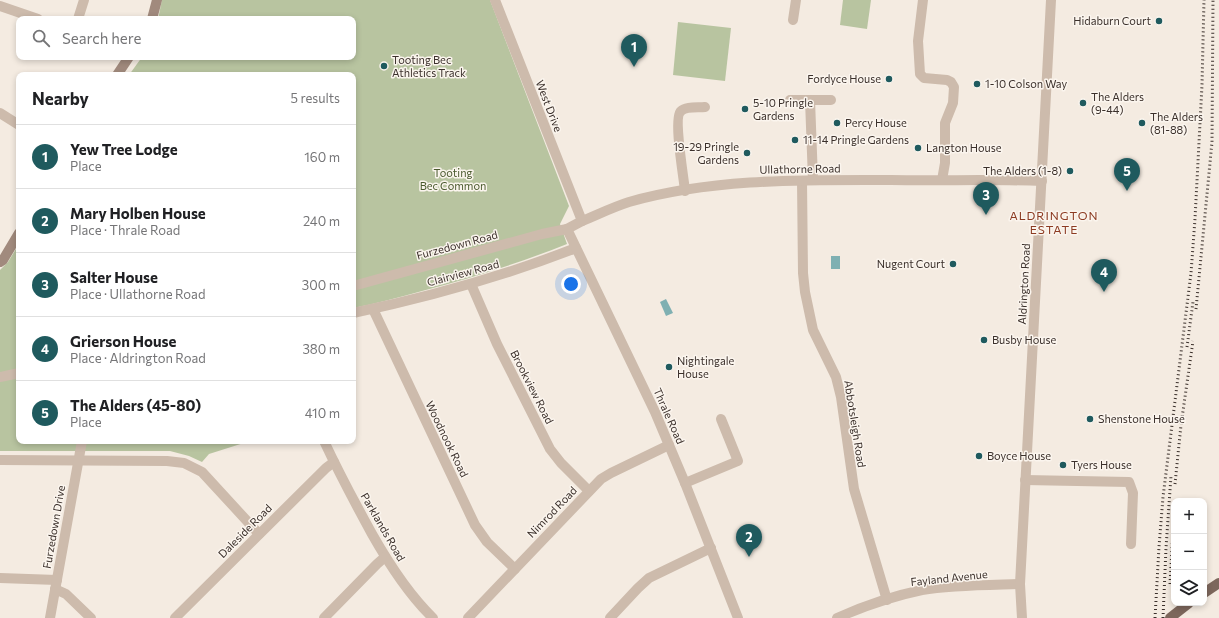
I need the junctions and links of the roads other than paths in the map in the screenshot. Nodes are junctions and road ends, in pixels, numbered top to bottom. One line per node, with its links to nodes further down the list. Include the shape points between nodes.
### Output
1 (84, 0): 9 (street)
2 (156, 0): 10 (main road)
3 (495, 0): 25 (street, West Drive)
4 (796, 0): 11 (street)
5 (923, 0): 21 (street, via 918,48 920,74 924,78 947,80 954,87 945,123 945,163)
6 (1052, 0): 23 (street, Aldrington Road)
7 (0, 6): 8 (street)
8 (29, 16)
9 (79, 16)
10 (153, 16)
11 (793, 20)
12 (127, 60): 13 (main road)
13 (120, 72)
14 (790, 100): 15 (street)
15 (810, 100): 16 (street); 20 (street)
16 (831, 100)
17 (705, 107): 24 (street, via 686,109 678,115)
18 (0, 113): 19 (street)
19 (16, 123)
20 (814, 180): 21 (street, Ullathorne Road); 22 (street, Ullathorne Road)
21 (942, 180): 23 (street, Ullathorne Road)
22 (802, 181): 24 (street, Ullathorne Road, via 757,182); 56 (street, Abbotsleigh Road, via 803,273 807,304 814,330 836,377 854,489)
23 (1042, 181): 43 (street, Aldrington Road)
24 (685, 191): 25 (street, Ullathorne Road, via 628,202)
25 (582, 221): 26 (street, Ullathorne Road)
26 (567, 229): 28 (street, Thrale Road); 31 (street, Furzedown Road)
27 (16, 238): 29 (main road)
28 (576, 248): 30 (street, Clairview Road, via 521,269); 39 (street, Thrale Road)
29 (0, 262)
30 (471, 284): 32 (street, Clairview Road); 45 (street, Brookview Road, via 550,449)
31 (356, 285)
32 (373, 309): 33 (street, Clairview Road); 50 (street, Woodnook Road, via 475,525 487,542)
33 (356, 312)
34 (16, 374): 35 (street)
35 (0, 377)
36 (721, 419): 44 (street, via 738,461)
37 (81, 444): 41 (street, Furzedown Drive)
38 (325, 444): 42 (street, Parklands Road)
39 (669, 445): 44 (street, Thrale Road); 45 (street, Nimrod Road, via 611,473)
40 (0, 460): 41 (street)
41 (78, 460): 46 (street, via 167,461 190,465 208,477); 54 (street, Furzedown Drive)
42 (334, 462): 46 (street, Daleside Road); 49 (street, Parklands Road)
43 (1025, 480): 47 (street, via 1129,482 1133,493); 53 (street, Aldrington Road)
44 (685, 483): 48 (street, Thrale Road)
45 (589, 491): 50 (street, Nimrod Road)
46 (259, 534): 60 (street, Daleside Road)
47 (1131, 544)
48 (711, 548): 64 (street, via 649,578); 65 (street, Thrale Road)
49 (385, 557): 61 (street); 62 (street, Parklands Road, via 412,595)
50 (514, 569): 63 (street, Nimrod Road)
51 (0, 578): 54 (street)
52 (1219, 583): 55 (main road)
53 (1020, 584): 56 (street, Fayland Avenue, via 922,590); 67 (street, Aldrington Road)
54 (56, 585): 58 (street, Furzedown Drive); 59 (street)
55 (1207, 591)
56 (887, 600): 66 (street, Fayland Avenue)
57 (1185, 606): 68 (main road)
58 (50, 618)
59 (91, 618)
60 (175, 618)
61 (324, 618)
62 (433, 618)
63 (468, 618)
64 (610, 618)
65 (738, 618)
66 (837, 618)
67 (1022, 618)
68 (1170, 618)

